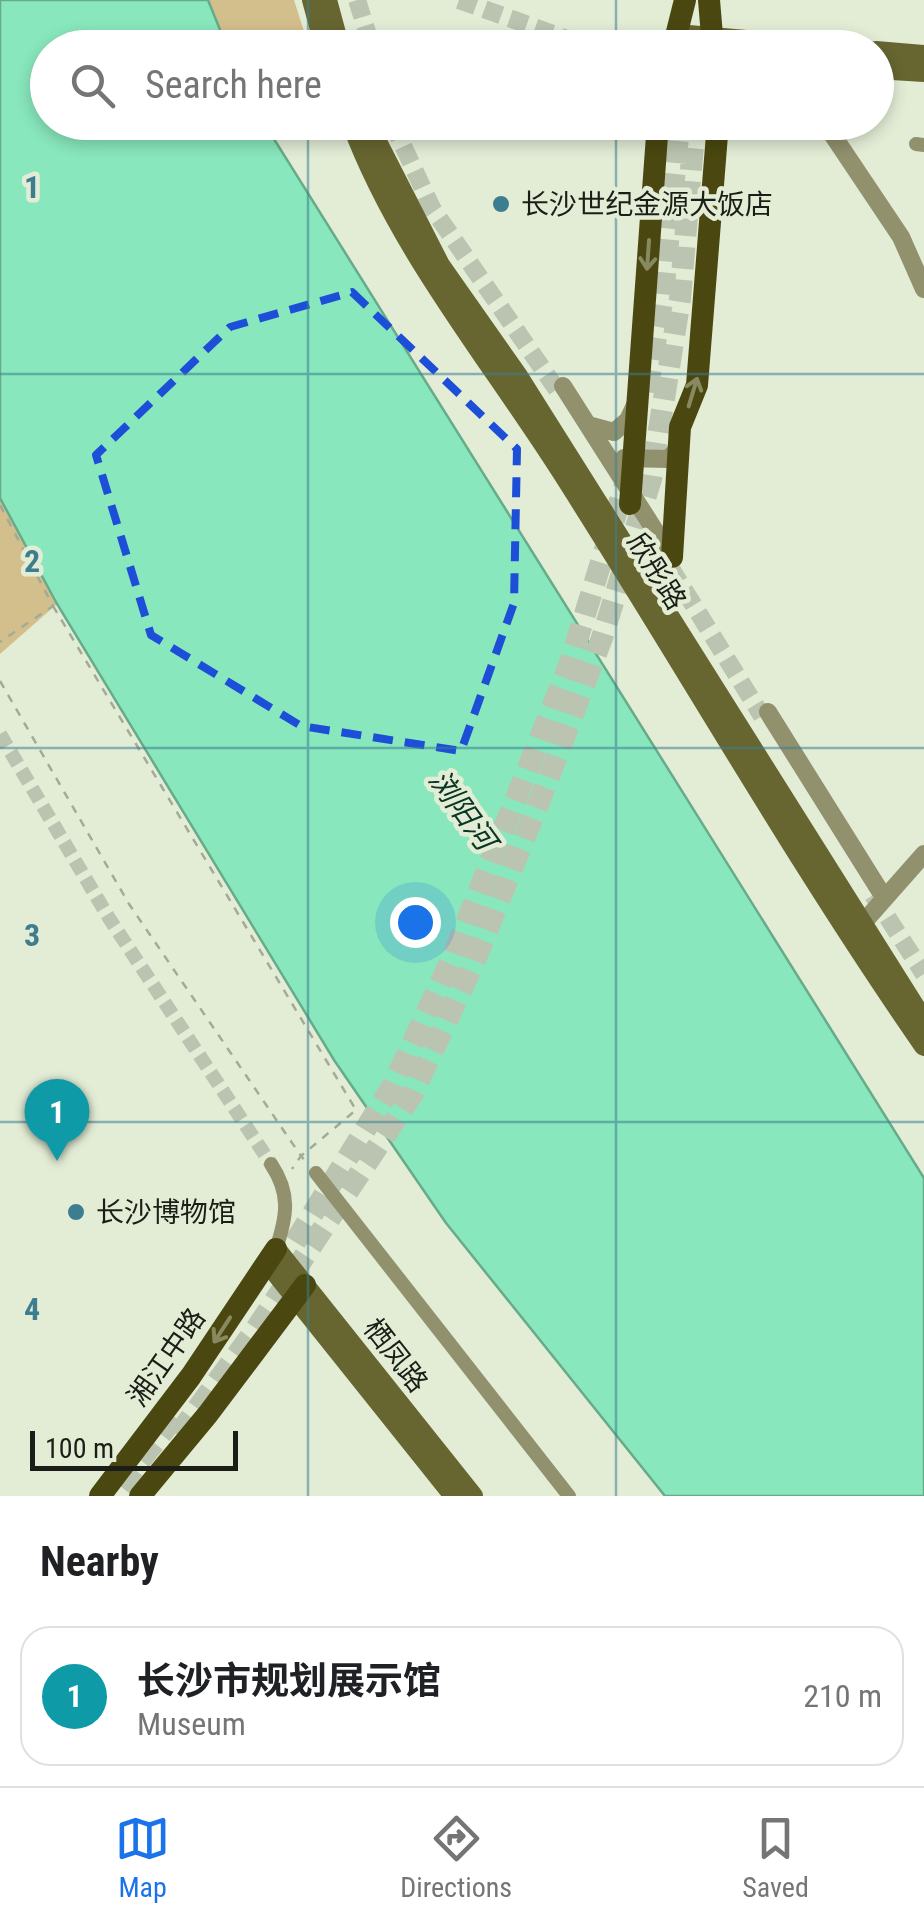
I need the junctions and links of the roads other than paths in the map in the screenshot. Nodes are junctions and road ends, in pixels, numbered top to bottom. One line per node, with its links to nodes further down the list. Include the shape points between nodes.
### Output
1 (312, 0): 5 (main road)
2 (327, 0): 6 (main road)
3 (685, 0): 7 (main road)
4 (709, 0): 8 (main road)
5 (320, 30)
6 (335, 30)
7 (677, 30)
8 (711, 30)
9 (894, 52): 10 (main road)
10 (924, 55)
11 (894, 70): 12 (main road)
12 (924, 72)
13 (359, 140): 33 (main road, 欣彤路, via 426,268)
14 (375, 140): 33 (main road, 欣彤路, via 440,265 518,376)
15 (657, 140): 22 (main road, one-way to 22)
16 (717, 140): 24 (main road, one-way to 16, via 697,385)
17 (836, 140): 20 (street, via 901,237)
18 (845, 140): 19 (street)
19 (924, 270)
20 (924, 289)
21 (562, 390): 23 (street)
22 (638, 395): 23 (street, via 628,420 614,432); 26 (main road)
23 (587, 429): 25 (street); 27 (street)
24 (678, 449): 26 (street, via 668,459); 28 (main road)
25 (604, 450): 26 (street); 27 (street)
26 (633, 460): 27 (main road)
27 (630, 498): 28 (street)
28 (672, 562)
29 (765, 714): 32 (street)
30 (924, 854): 33 (street)
31 (924, 866): 33 (street)
32 (876, 893)
33 (859, 933): 34 (main road, 欣彤路); 35 (main road, 欣彤路)
34 (924, 1021)
35 (924, 1046)
36 (272, 1164): 38 (street, via 283,1181 288,1214)
37 (316, 1173): 44 (street)
38 (271, 1255): 39 (main road, 栖凤路); 40 (main road, 湘江中路, one-way to 40)
39 (300, 1292): 41 (main road); 42 (main road, 栖凤路); 43 (main road, 栖凤路)
40 (100, 1496)
41 (140, 1496)
42 (454, 1496)
43 (473, 1496)
44 (569, 1496)

